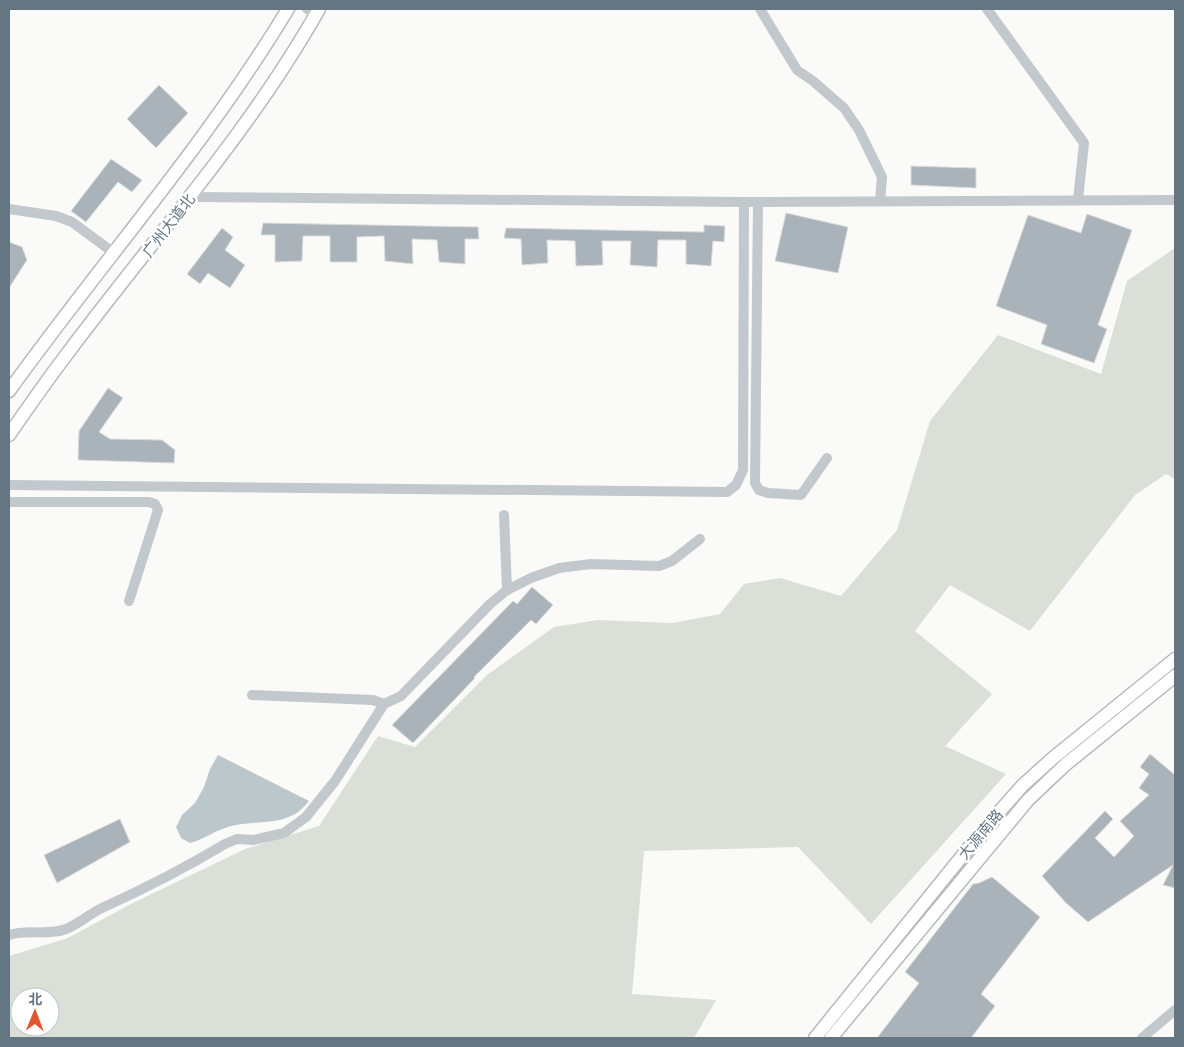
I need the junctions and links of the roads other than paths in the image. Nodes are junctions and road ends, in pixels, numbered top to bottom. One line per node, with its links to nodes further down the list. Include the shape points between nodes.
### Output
1 (288, 9): 12 (main road, 广州大道北, via 236,90)
2 (760, 9): 8 (street, via 797,70 844,108 859,130 882,177)
3 (988, 9): 6 (street, via 1084,143)
4 (314, 11): 5 (main road, 广州大道北, via 297,46 254,111)
5 (190, 197): 9 (street); 14 (main road, 广州大道北, via 64,358)
6 (1078, 200): 7 (street); 8 (street)
7 (1175, 200)
8 (880, 201): 10 (street)
9 (744, 202): 10 (street); 16 (street, via 743,470 736,485 727,492)
10 (758, 202): 15 (street, via 755,483 759,490 768,493 801,495)
11 (9, 208): 12 (street, via 72,222)
12 (114, 253): 13 (main road, 广州大道北)
13 (9, 391)
14 (9, 435)
15 (828, 458)
16 (9, 485)
17 (9, 502): 21 (street, via 155,504 158,510)
18 (504, 515): 20 (street)
19 (700, 538): 20 (street, via 672,561 658,566 591,564 559,568)
20 (506, 590): 25 (street, via 401,696)
21 (129, 601)
22 (1175, 659): 28 (main road, 大源南路, via 1024,785 984,829)
23 (1175, 676): 29 (main road, 大源南路, via 1065,765 1028,800)
24 (252, 695): 25 (street, via 373,700)
25 (384, 704): 26 (street, via 320,801 306,817 284,833 253,840 237,839 225,844 65,930)
26 (9, 935)
27 (1175, 1010): 30 (street)
28 (815, 1038)
29 (831, 1038)
30 (1142, 1038)

